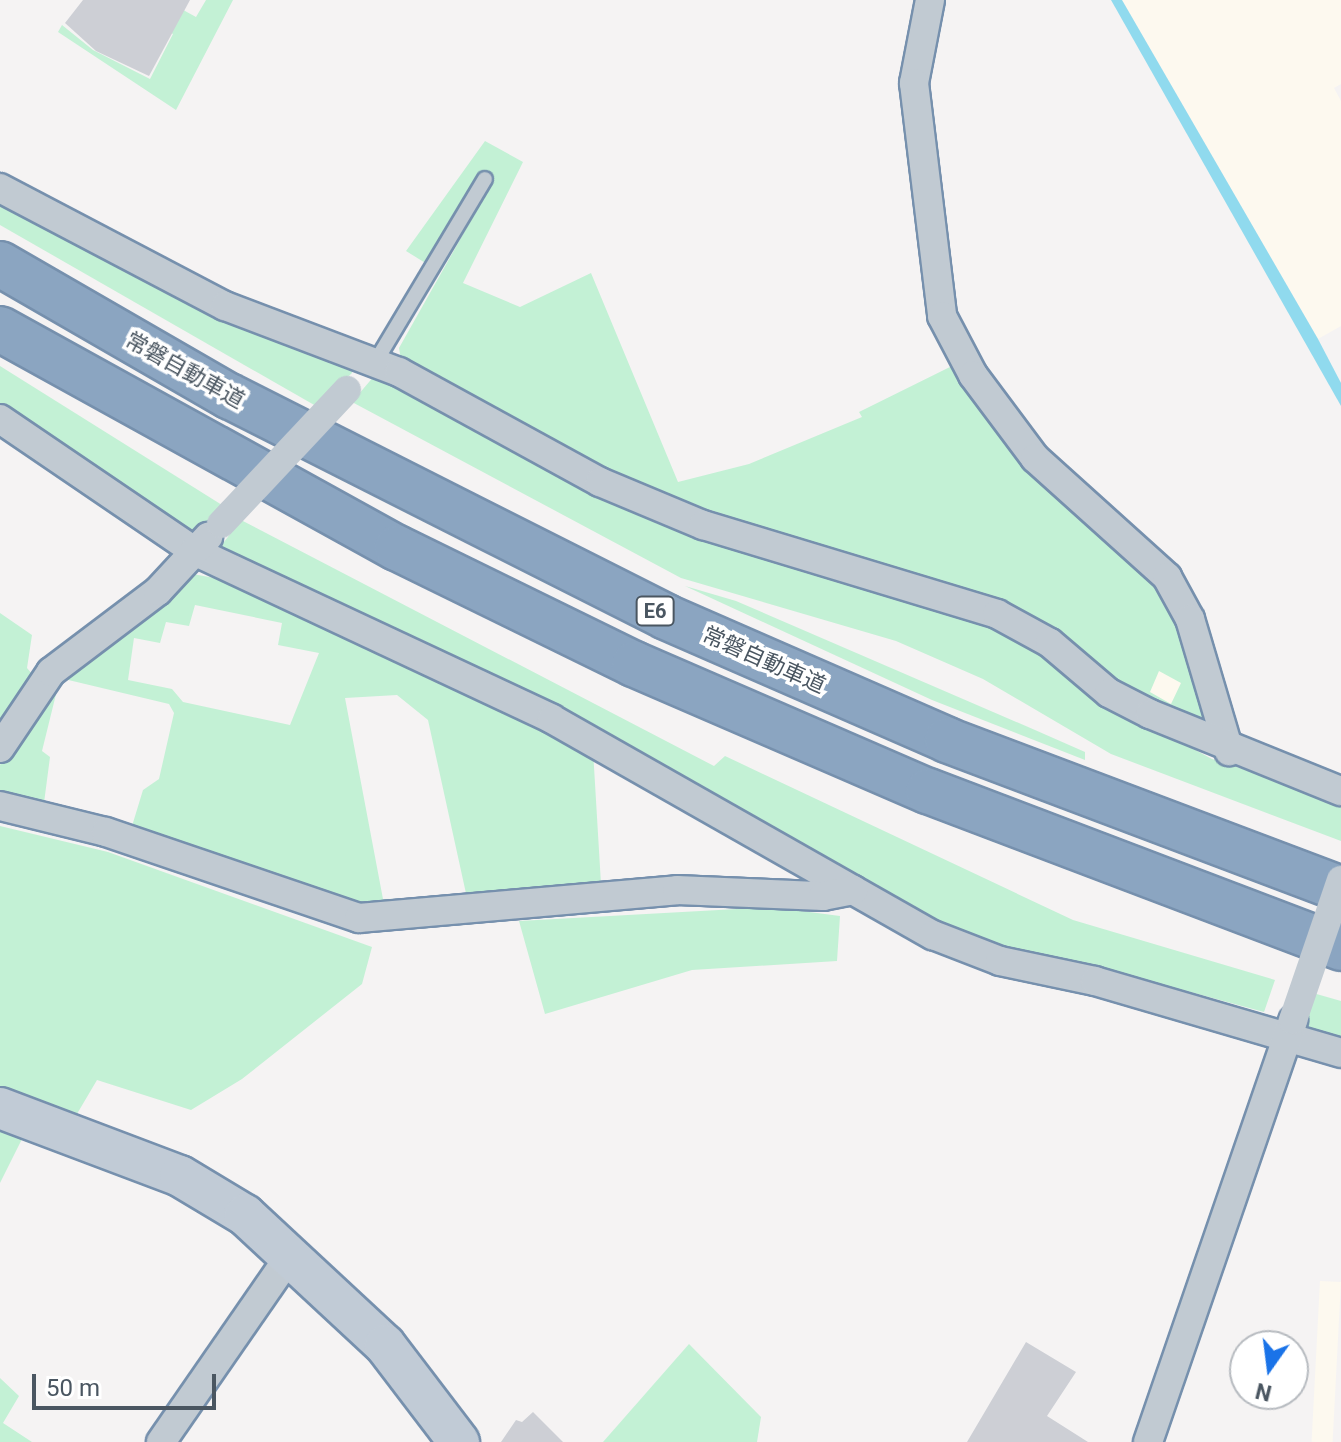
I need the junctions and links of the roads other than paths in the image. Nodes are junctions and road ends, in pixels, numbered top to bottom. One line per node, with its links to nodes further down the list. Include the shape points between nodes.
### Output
1 (930, 0): 10 (street, via 914,83 942,316 986,395 1035,458 1145,552 1182,599)
2 (485, 179): 6 (lane)
3 (0, 188): 6 (street, via 225,306)
4 (0, 264): 14 (highway, 常磐自動車道 / E6, via 229,396 666,617 947,740)
5 (0, 329): 16 (highway, via 397,548 634,664 928,791)
6 (376, 361): 8 (street, bridge); 10 (street, via 600,482 703,525 997,614 1050,643 1109,693)
7 (0, 419): 8 (street)
8 (194, 551): 9 (street, via 158,591 51,672); 15 (street, via 552,719)
9 (0, 748)
10 (1229, 751): 11 (street)
11 (1341, 791)
12 (0, 806): 15 (street, via 106,832 359,918 677,890 823,896)
13 (1341, 880): 17 (street, bridge)
14 (1341, 889)
15 (853, 890): 17 (street, via 933,935 1000,961)
16 (1341, 948)
17 (1290, 1029): 18 (street); 23 (street)
18 (1341, 1053)
19 (0, 1108): 20 (street, via 180,1176 245,1215)
20 (291, 1254): 21 (street); 22 (street, via 417,1380)
21 (161, 1442)
22 (459, 1442)
23 (1148, 1442)

